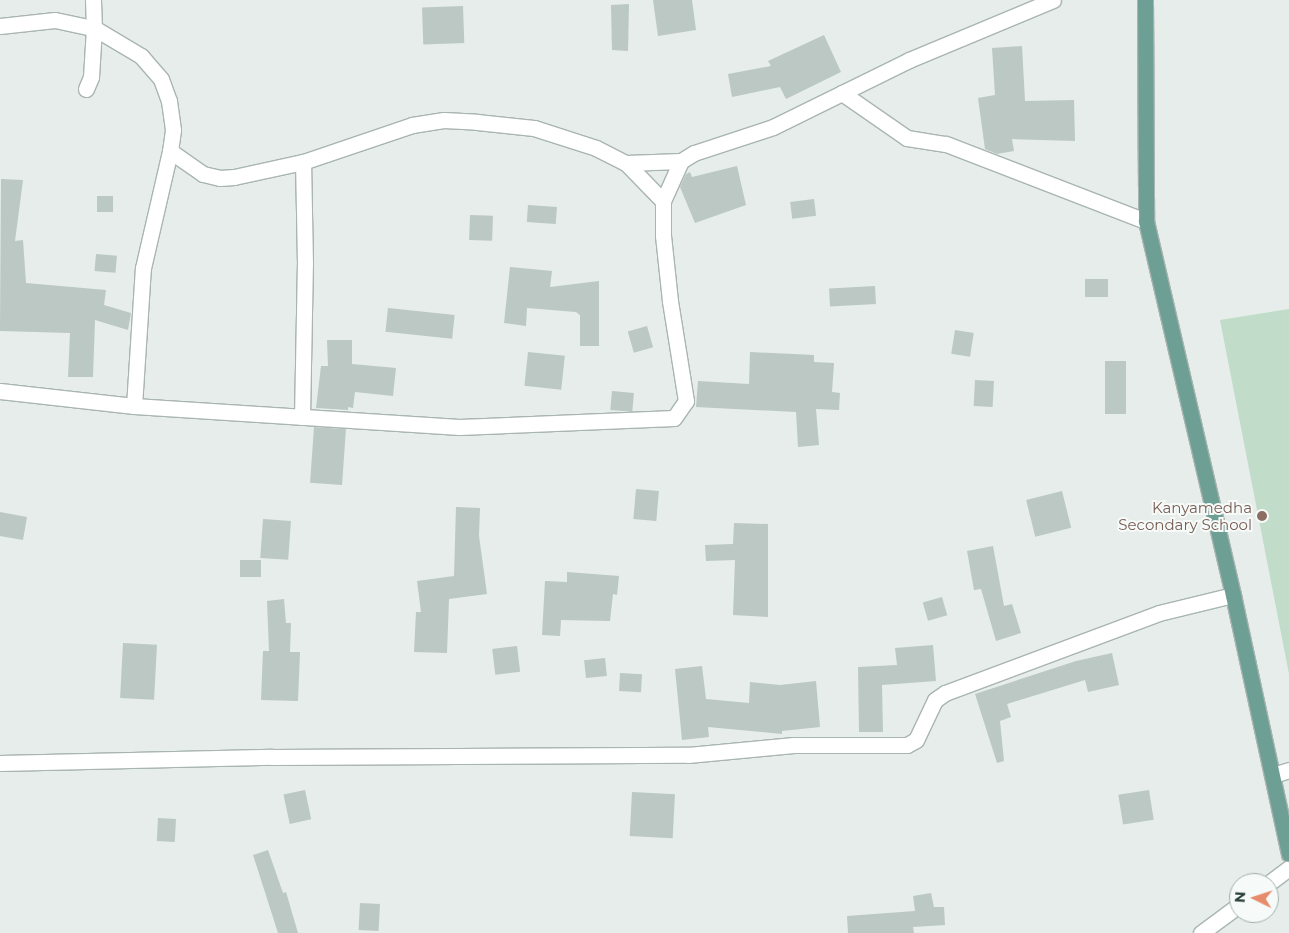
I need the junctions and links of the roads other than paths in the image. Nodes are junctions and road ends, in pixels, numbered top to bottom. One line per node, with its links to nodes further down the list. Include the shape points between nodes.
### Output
1 (93, 0): 5 (street)
2 (1053, 0): 7 (street, via 909,60)
3 (1145, 0): 13 (main road)
4 (0, 26): 5 (street, via 30,20 56,20)
5 (94, 28): 6 (street, via 91,77); 8 (street, via 141,56 161,79 169,102 173,130)
6 (86, 89)
7 (842, 93): 9 (street, via 773,127 694,153); 13 (street, via 907,138 946,144)
8 (170, 151): 10 (street, via 203,174 220,178); 15 (street, via 142,268)
9 (681, 161): 11 (street); 12 (street)
10 (303, 162): 11 (street, via 412,125 444,120 534,128 571,138); 16 (street)
11 (626, 163): 12 (street)
12 (664, 201): 16 (street, via 663,236 670,301 686,401 674,418 459,427)
13 (1146, 221): 17 (main road)
14 (0, 391): 15 (street)
15 (134, 406): 16 (street)
16 (302, 417)
17 (1233, 595): 18 (street, via 1159,613 945,693 935,700 916,740 907,745 794,745 688,755); 20 (main road)
18 (0, 763)
19 (1289, 770): 20 (street)
20 (1273, 775): 21 (main road)
21 (1289, 854)
22 (1229, 912): 23 (street)
23 (1201, 933)

